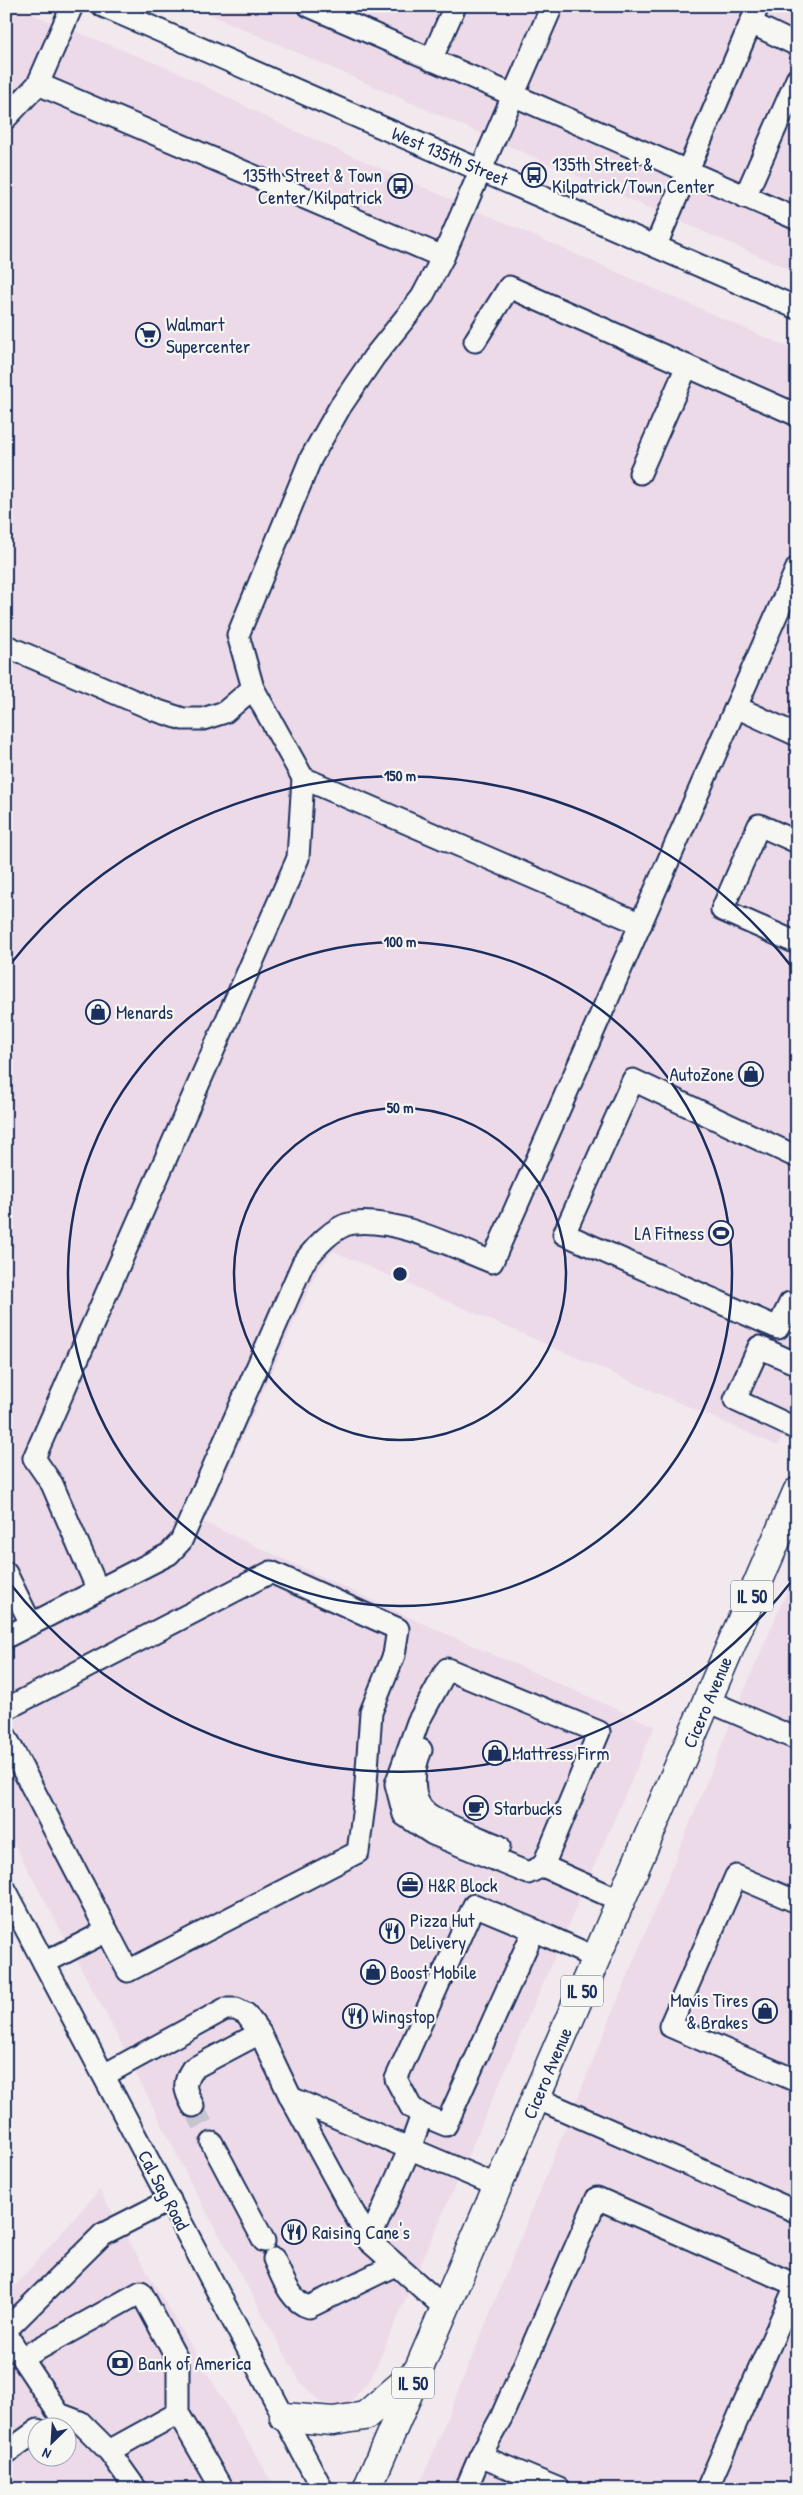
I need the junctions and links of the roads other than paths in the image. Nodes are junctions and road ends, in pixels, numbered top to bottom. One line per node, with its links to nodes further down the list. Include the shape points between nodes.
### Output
1 (72, 6): 10 (street)
2 (103, 6): 13 (street, West 135th Street)
3 (309, 6): 8 (street)
4 (455, 6): 8 (street)
5 (552, 6): 11 (street)
6 (754, 15): 7 (street); 14 (street)
7 (797, 45)
8 (431, 60): 11 (street)
9 (797, 79): 15 (street)
10 (38, 84): 12 (street); 18 (street)
11 (513, 96): 13 (street); 14 (street)
12 (6, 118)
13 (481, 170): 17 (street, West 135th Street); 18 (street)
14 (686, 171): 15 (street); 17 (street)
15 (745, 197): 16 (street)
16 (797, 219)
17 (656, 245): 19 (street, West 135th Street)
18 (443, 257): 26 (street, via 422,297 374,357 311,458 238,635)
19 (796, 304)
20 (475, 341): 21 (street, via 509,287)
21 (687, 366): 22 (street); 23 (street)
22 (797, 415)
23 (640, 473)
24 (797, 568): 27 (street)
25 (6, 646): 26 (street, via 183,719 203,719 225,712)
26 (253, 688): 29 (street)
27 (736, 707): 28 (street); 31 (street)
28 (797, 735)
29 (303, 778): 31 (street); 39 (street, via 298,858 34,1458 52,1484)
30 (797, 842): 32 (street, via 759,825 722,910)
31 (641, 924): 39 (street, via 492,1262 401,1226 352,1223 323,1238 303,1262 180,1541 169,1554)
32 (797, 942)
33 (797, 1156): 34 (street, via 633,1080 564,1234 778,1328)
34 (794, 1299)
35 (797, 1364): 36 (street, via 759,1347 735,1400)
36 (797, 1429)
37 (797, 1492): 42 (main road, Cicero Avenue / IL 50)
38 (6, 1573): 40 (street)
39 (98, 1590): 40 (street)
40 (31, 1624): 41 (street)
41 (6, 1637)
42 (708, 1701): 45 (street); 48 (main road, Cicero Avenue / IL 50)
43 (6, 1709): 51 (street, via 271,1572 398,1629 394,1655 370,1712 358,1852 128,1971)
44 (6, 1737): 51 (street)
45 (797, 1739)
46 (543, 1866): 46 (street, via 599,1732 447,1669 431,1698 434,1720 418,1758 414,1777 418,1802 428,1814); 48 (street)
47 (6, 1891): 53 (street, Cal Sag Road)
48 (621, 1901): 52 (main road, Cicero Avenue / IL 50)
49 (797, 1902): 56 (street, via 736,1876 670,2026)
50 (534, 1930): 52 (street); 60 (street, via 446,2125); 60 (street, via 474,1905 396,2079 411,2107)
51 (108, 1931): 53 (street)
52 (596, 1958): 58 (main road, Cicero Avenue / IL 50)
53 (44, 1963): 55 (street, Cal Sag Road)
54 (260, 2033): 55 (street, via 246,2014 225,2008); 57 (street); 59 (street, via 192,2070 185,2079 184,2090)
55 (104, 2076): 64 (street, Cal Sag Road)
56 (797, 2081)
57 (291, 2098): 62 (street); 66 (street)
58 (536, 2098): 63 (main road, Cicero Avenue / IL 50); 65 (street)
59 (193, 2106)
60 (422, 2115): 62 (street)
61 (212, 2143): 67 (street, via 301,2305 309,2306)
62 (410, 2148): 63 (street); 66 (street)
63 (498, 2186): 69 (main road, Cicero Avenue / IL 50)
64 (170, 2200): 70 (street, via 103,2234); 76 (street, Cal Sag Road)
65 (797, 2212)
66 (369, 2241): 67 (street)
67 (395, 2265): 69 (street)
68 (796, 2284): 81 (street, via 597,2198 501,2418); 88 (street)
69 (445, 2308): 73 (main road, Cicero Avenue / IL 50)
70 (6, 2330)
71 (6, 2334): 72 (street)
72 (22, 2358): 74 (street, via 141,2292 178,2361); 75 (street)
73 (418, 2370): 76 (main road, via 365,2416 334,2421); 85 (main road, Cicero Avenue / IL 50)
74 (178, 2413): 79 (street); 83 (street)
75 (59, 2414): 77 (street); 79 (street, via 80,2422)
76 (284, 2417): 84 (street, Cal Sag Road)
77 (54, 2418)
78 (28, 2437): 80 (street)
79 (109, 2452): 82 (street)
80 (6, 2453)
81 (480, 2456): 86 (street); 87 (street)
82 (136, 2489)
83 (222, 2489)
84 (322, 2489)
85 (367, 2489)
86 (466, 2489)
87 (559, 2489)
88 (707, 2489)

